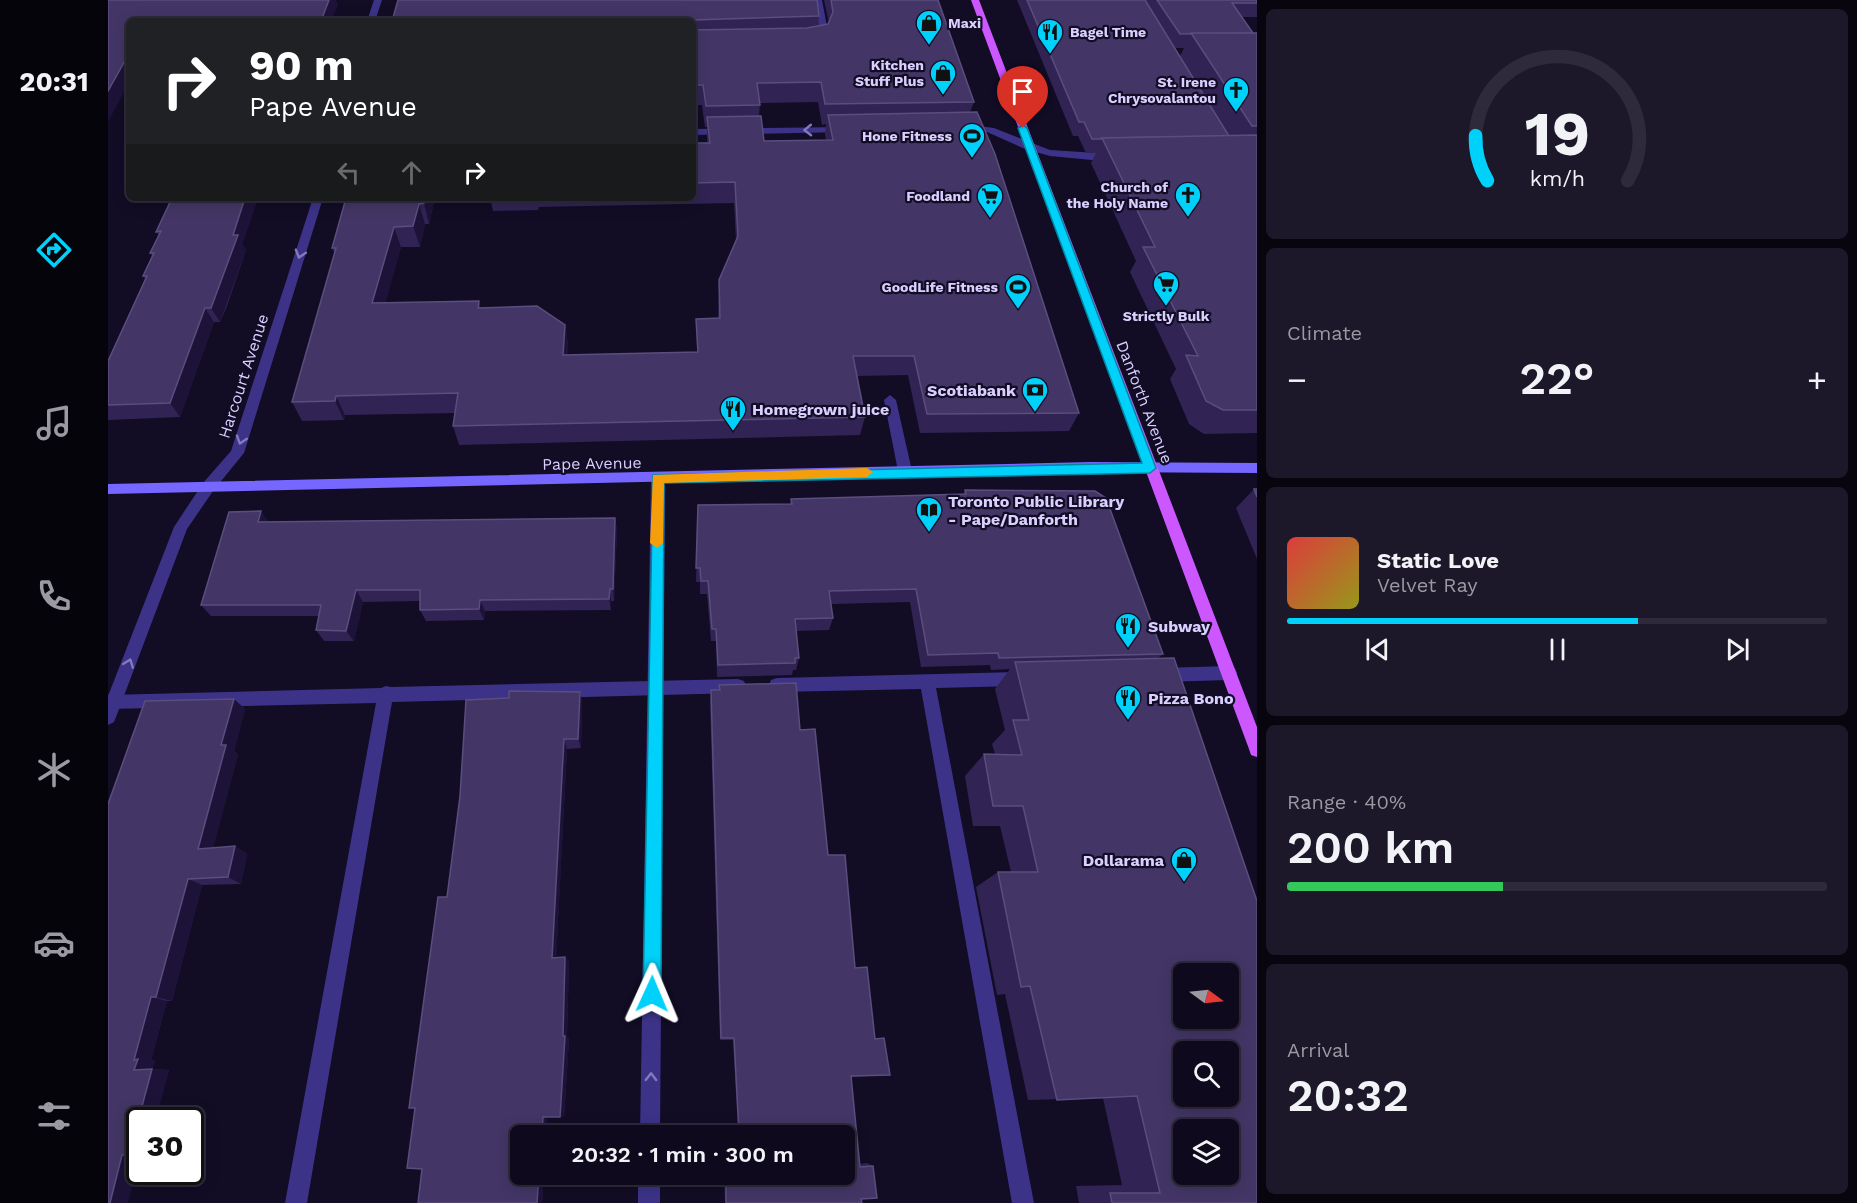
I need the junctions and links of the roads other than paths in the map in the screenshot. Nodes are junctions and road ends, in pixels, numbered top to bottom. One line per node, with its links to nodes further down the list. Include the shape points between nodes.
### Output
1 (378, 0): 4 (street)
2 (818, 0): 5 (street, via 822,40)
3 (975, 0): 9 (main road, Danforth Avenue)
4 (372, 18)
5 (805, 43)
6 (947, 127): 9 (street, via 982,127)
7 (855, 129): 8 (street, one-way to 8)
8 (696, 132)
9 (1030, 147): 10 (street, via 1076,158); 13 (main road, Danforth Avenue)
10 (1129, 157)
11 (317, 201): 17 (street, Harcourt Avenue, one-way to 17, via 237,453)
12 (890, 400): 15 (street)
13 (1150, 468): 14 (main road, Pape Avenue); 15 (main road, Pape Avenue); 19 (main road, Danforth Avenue)
14 (1257, 468)
15 (905, 471): 16 (main road, Pape Avenue)
16 (658, 478): 17 (main road, Pape Avenue); 23 (street)
17 (208, 487): 18 (main road, Pape Avenue); 25 (street, Harcourt Avenue, one-way to 17, via 171,549)
18 (108, 489)
19 (1229, 673): 20 (street); 27 (main road, Danforth Avenue)
20 (1142, 675)
21 (1040, 678): 22 (street)
22 (927, 680): 23 (street); 32 (street)
23 (657, 688): 24 (street); 28 (street, one-way to 23)
24 (387, 693): 25 (street); 30 (street)
25 (111, 702): 26 (street, Harcourt Avenue)
26 (108, 717)
27 (1257, 749)
28 (650, 1125)
29 (649, 1185): 31 (street)
30 (296, 1203)
31 (649, 1203)
32 (1023, 1203)

